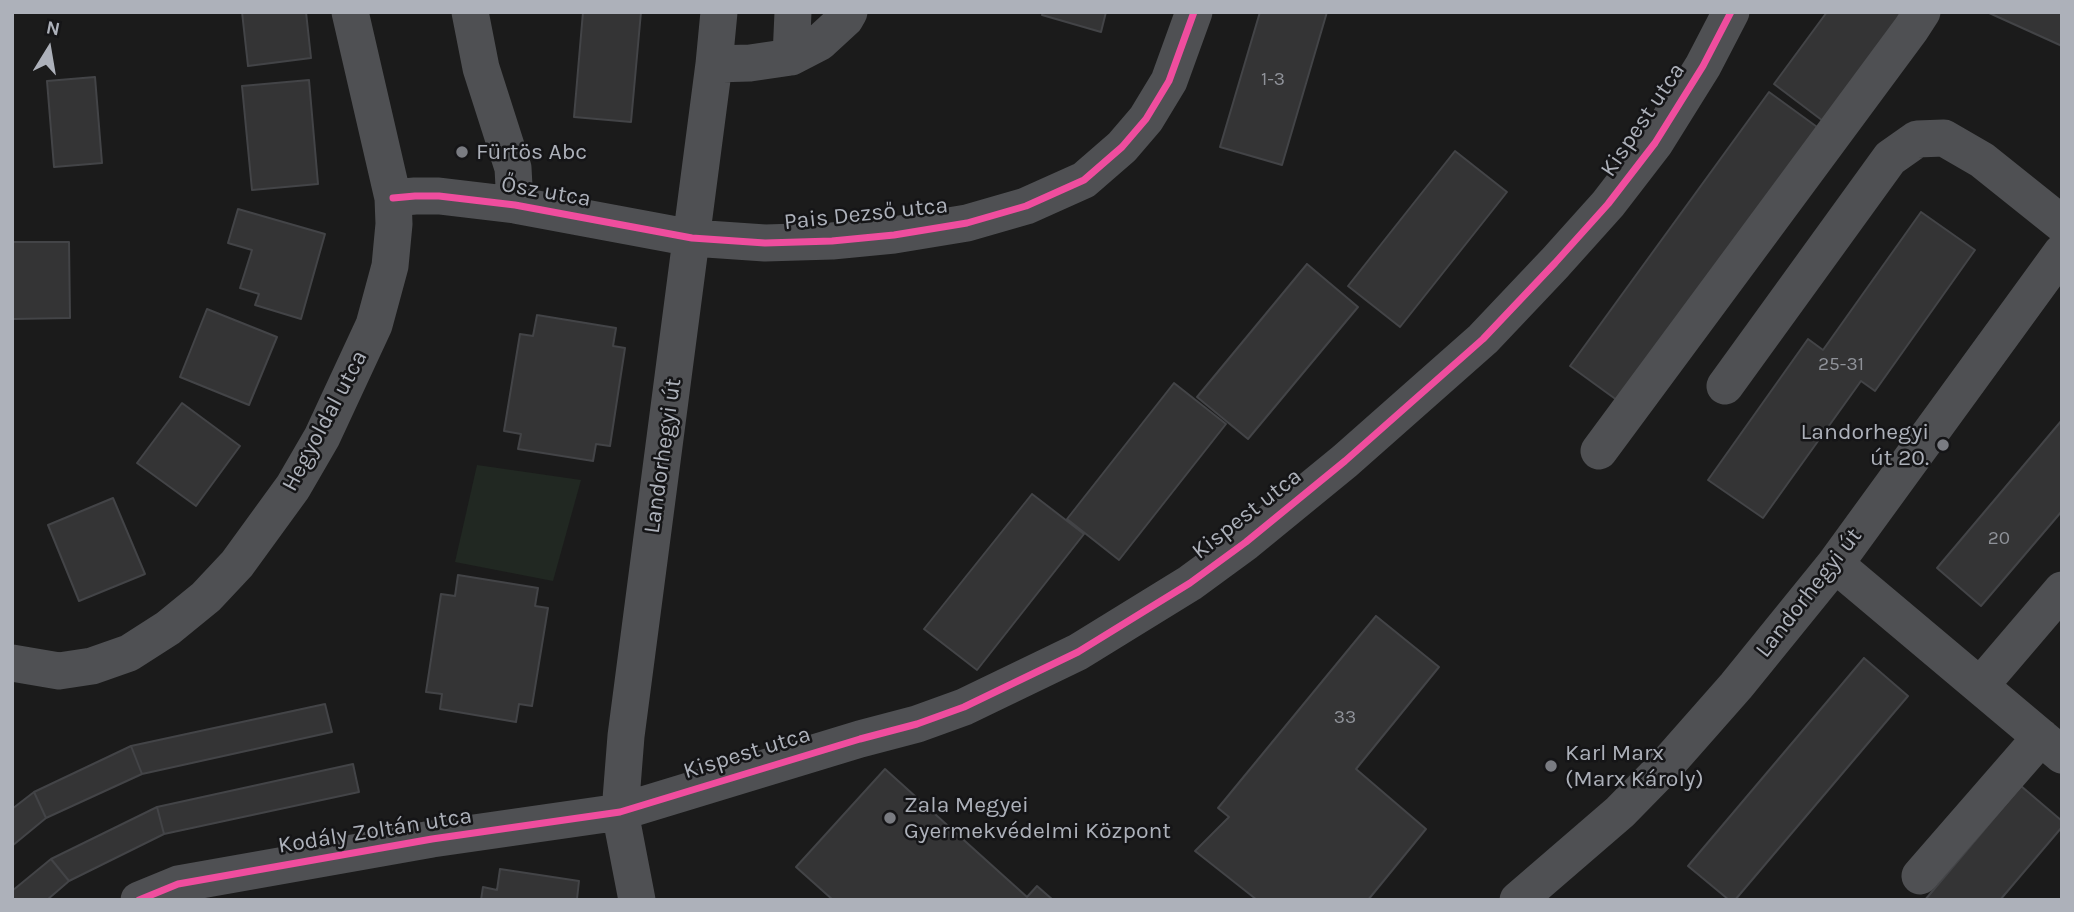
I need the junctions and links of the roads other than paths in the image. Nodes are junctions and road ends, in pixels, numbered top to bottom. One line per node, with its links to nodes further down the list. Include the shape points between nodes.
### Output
1 (350, 12): 11 (street, Hegyoldal utca)
2 (470, 12): 12 (street, Ősz utca, via 481,68 513,168)
3 (719, 12): 10 (street, Landorhegyi út)
4 (793, 12): 9 (street)
5 (849, 12): 9 (street, via 820,42)
6 (1194, 12): 14 (street, Pais Dezső utca, via 1169,81 1146,119 1084,180 1026,206 967,223 881,236 765,243)
7 (1731, 12): 23 (street, Kispest utca, via 1655,143 1555,263 1483,339 1345,461 1201,575 1078,652 964,707)
8 (1922, 12): 17 (street)
9 (791, 57): 10 (street)
10 (714, 64): 14 (street, Landorhegyi út)
11 (393, 198): 12 (street, Ősz utca, via 439,196); 20 (street, Hegyoldal utca, via 390,266 374,325 322,437 293,487 237,564 206,597 129,653 59,671)
12 (515, 205): 14 (street, Ősz utca)
13 (2062, 224): 16 (street, via 1982,160 1944,138 1917,139 1890,158)
14 (692, 238): 23 (street, Landorhegyi út)
15 (2062, 252): 18 (street, Landorhegyi út)
16 (1725, 386)
17 (1599, 451)
18 (1835, 564): 21 (street); 27 (street, Landorhegyi út, via 1669,762 1620,812)
19 (2062, 590): 21 (street)
20 (12, 663)
21 (1980, 686): 22 (street)
22 (2051, 746): 24 (street)
23 (620, 812): 25 (street, Kodály Zoltán utca, via 432,839 178,884); 26 (street, Landorhegyi út)
24 (1920, 876)
25 (139, 900)
26 (638, 900)
27 (1518, 900)

